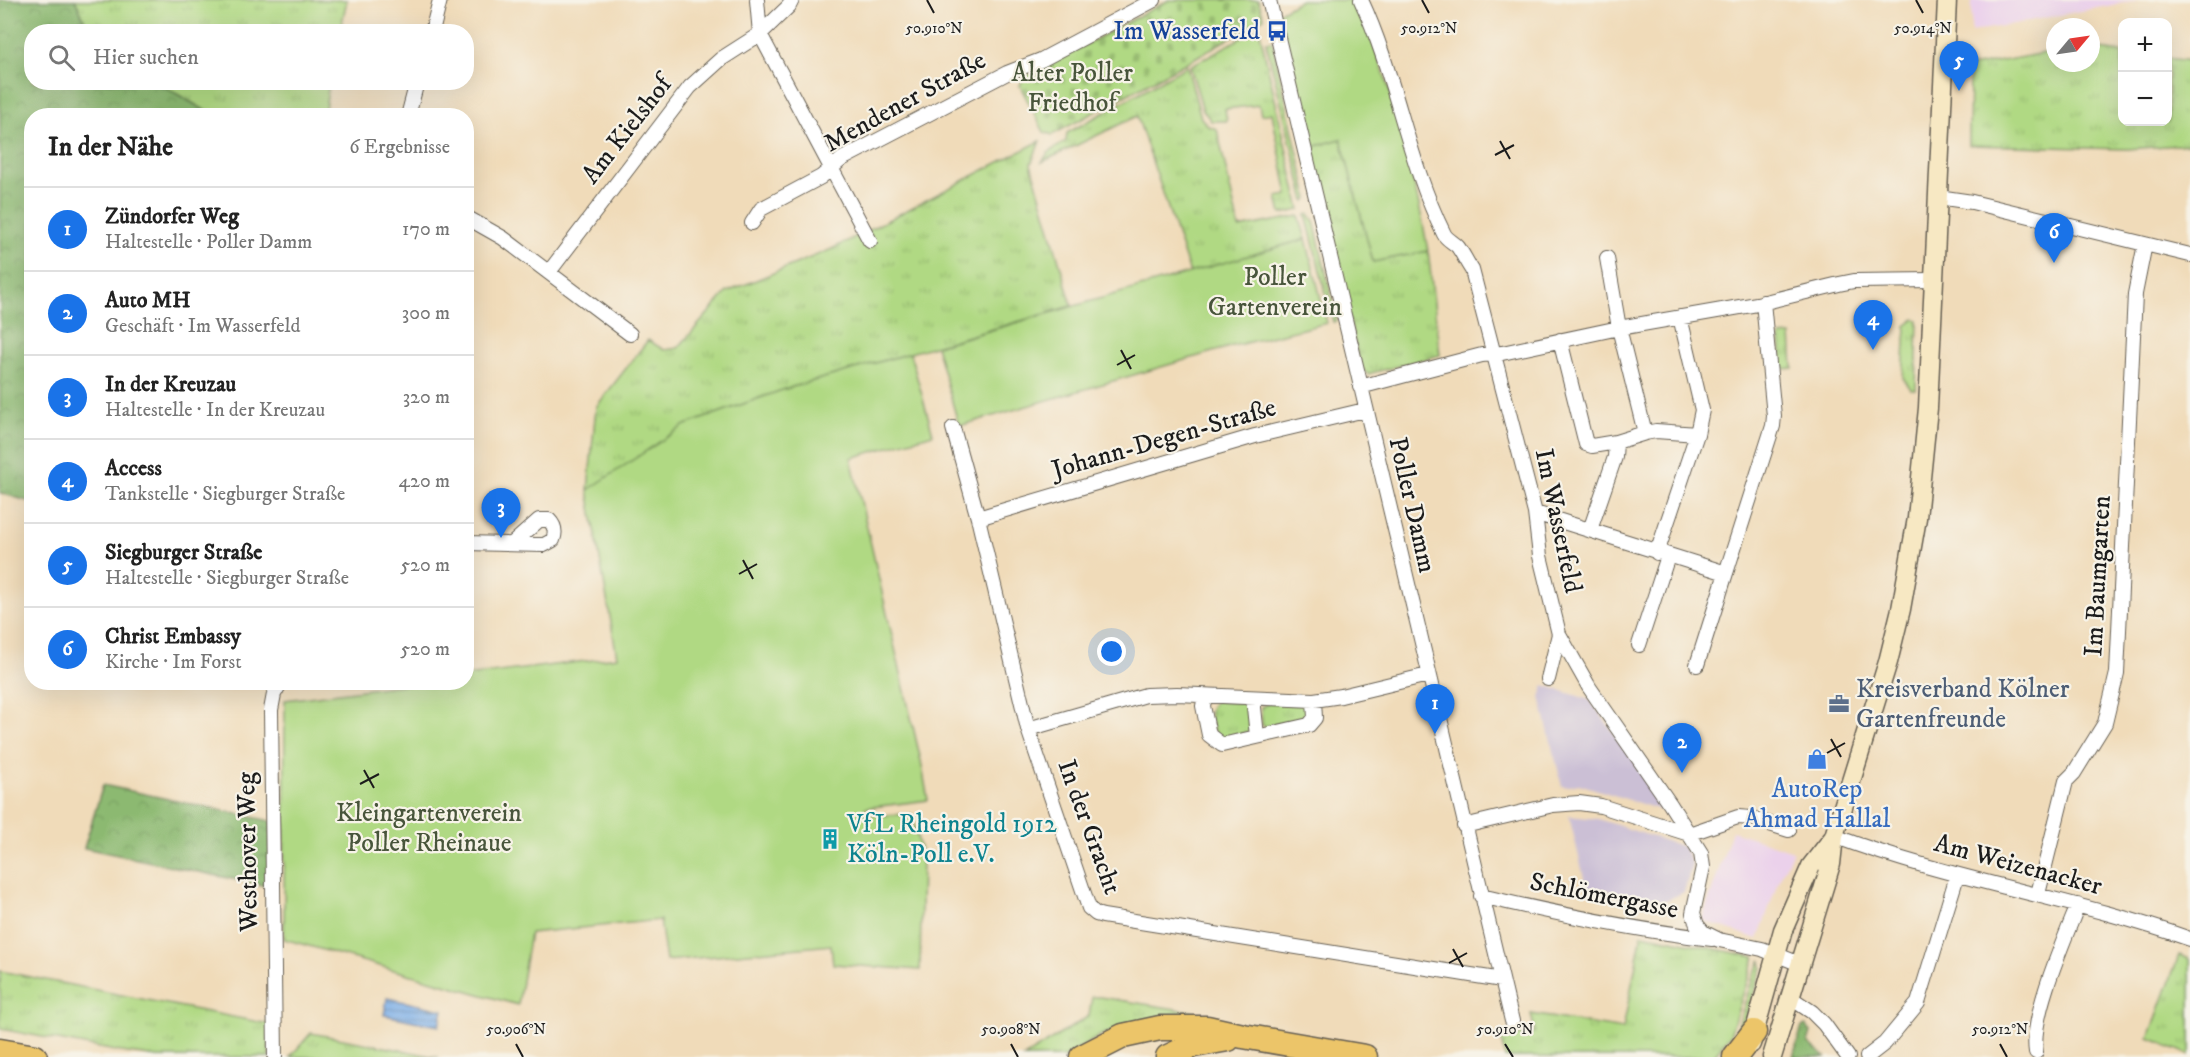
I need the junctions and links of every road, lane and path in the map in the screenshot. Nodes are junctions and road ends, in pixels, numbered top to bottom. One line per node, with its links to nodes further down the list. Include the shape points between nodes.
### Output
1 (440, 0): 8 (street)
2 (757, 0): 9 (street)
3 (792, 0): 9 (street, Am Kielshof)
4 (1154, 0): 12 (street, Mendener Straße, via 1041,60 966,94)
5 (1269, 0): 28 (street, Poller Damm)
6 (1360, 0): 27 (street, Im Wasserfeld, via 1372,23 1422,182 1446,237 1457,246 1472,270)
7 (1947, 0): 13 (main road)
8 (434, 24)
9 (760, 34): 12 (street); 20 (street, Am Kielshof, via 721,59 690,87)
10 (415, 90): 11 (street)
11 (410, 108)
12 (830, 169): 15 (street, Mendener Straße, via 761,209); 16 (street)
13 (1938, 197): 17 (street); 21 (main road)
14 (474, 222): 20 (street)
15 (752, 223)
16 (870, 242)
17 (2145, 244): 18 (street); 57 (street, Im Baumgarten, via 2135,294 2117,673 2105,723 2066,781)
18 (2190, 255)
19 (1607, 258): 24 (street)
20 (549, 272): 25 (street)
21 (1933, 280): 22 (street, via 1854,281); 55 (main road, via 1927,431 1908,572 1876,704)
22 (1763, 302): 23 (street); 40 (street, via 1773,426)
23 (1680, 318): 24 (street); 32 (street, via 1702,410)
24 (1619, 328): 26 (street); 31 (street)
25 (630, 334)
26 (1560, 340): 27 (street); 33 (street, via 1584,441 1588,446)
27 (1493, 354): 28 (street); 34 (street, Im Wasserfeld)
28 (1360, 387): 29 (street, Poller Damm)
29 (1365, 410): 35 (street, Johann-Degen-Straße, via 1255,436); 44 (street, Poller Damm)
30 (953, 428): 35 (street, In der Gracht)
31 (1646, 433): 32 (street); 33 (street)
32 (1697, 434): 39 (street)
33 (1616, 442): 36 (street, via 1615,457)
34 (1534, 513): 36 (street); 41 (street, Im Wasserfeld)
35 (978, 518): 50 (street, In der Gracht)
36 (1590, 530): 39 (street)
37 (474, 543): 38 (street)
38 (512, 544)
39 (1663, 554): 40 (street); 42 (street)
40 (1726, 573): 43 (street)
41 (1559, 634): 45 (street); 54 (street, Im Wasserfeld, via 1589,687)
42 (1639, 645)
43 (1697, 664)
44 (1428, 675): 49 (street); 52 (street, Poller Damm)
45 (1548, 679)
46 (276, 690): 72 (street, Westhover Weg, via 271,710)
47 (1205, 696): 48 (street); 50 (street, via 1146,695); 51 (street, via 1203,706 1209,735 1215,740 1222,745)
48 (1253, 698): 49 (street); 51 (street)
49 (1314, 700): 51 (street, via 1315,718 1310,725)
50 (1028, 729): 64 (street, In der Gracht, via 1084,897 1096,914)
51 (1257, 736)
52 (1464, 826): 54 (street, via 1579,802); 58 (street, Poller Damm)
53 (1789, 830): 54 (street, via 1738,817)
54 (1689, 834): 61 (street, Im Wasserfeld, via 1703,861 1694,920 1700,929)
55 (1834, 836): 56 (street, Am Weizenacker); 62 (main road, via 1811,866); 63 (main road, via 1831,864)
56 (1957, 876): 57 (street, Am Weizenacker); 80 (street, via 1918,1003 1885,1043)
57 (2038, 894): 59 (street, Am Weizenacker)
58 (1481, 896): 61 (street, Schlömergasse); 64 (street, Poller Damm)
59 (2078, 905): 60 (street, Am Weizenacker); 70 (street, via 2054,965 2034,1033)
60 (2190, 939)
61 (1719, 940): 62 (street, Im Wasserfeld)
62 (1776, 955): 63 (street, Im Wasserfeld); 67 (main road)
63 (1800, 964): 65 (main road)
64 (1502, 980): 66 (street, Poller Damm)
65 (1791, 998): 78 (main road); 79 (street, via 1824,1024)
66 (1512, 1021)
67 (1754, 1032): 76 (highway); 77 (main road)
68 (1242, 1036): 73 (highway, via 1207,1028 1160,1028 1123,1036); 74 (highway, via 1194,1045); 75 (highway)
69 (0, 1051): 71 (highway)
70 (2036, 1053)
71 (35, 1057)
72 (274, 1057)
73 (1082, 1057)
74 (1168, 1057)
75 (1365, 1057)
76 (1735, 1057)
77 (1748, 1057)
78 (1772, 1057)
79 (1848, 1057)
80 (1867, 1057)

